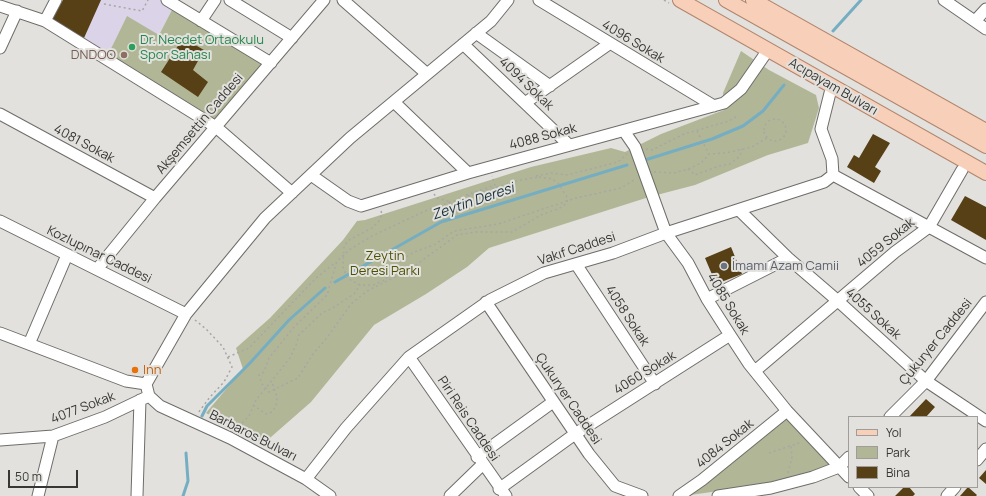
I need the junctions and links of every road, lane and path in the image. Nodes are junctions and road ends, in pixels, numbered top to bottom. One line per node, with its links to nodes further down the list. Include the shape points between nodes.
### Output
1 (56, 0): 18 (street)
2 (148, 0): 14 (path, via 142,11)
3 (167, 0): 19 (street)
4 (215, 0): 19 (street)
5 (230, 0): 23 (street)
6 (324, 0): 23 (street, Akşemsettin Caddesi)
7 (343, 0): 29 (street)
8 (508, 0): 22 (street, via 491,21)
9 (539, 0): 25 (street, 4096 Sokak)
10 (680, 0): 27 (main road, Acıpayam Bulvarı)
11 (726, 0): 43 (main road, Acıpayam Bulvarı)
12 (753, 0): 40 (main road)
13 (944, 0): 20 (street)
14 (104, 4)
15 (0, 6): 17 (street)
16 (986, 9): 20 (street)
17 (17, 11): 18 (street); 26 (street)
18 (45, 21): 37 (street)
19 (201, 21): 28 (street)
20 (975, 21): 21 (street)
21 (986, 29)
22 (476, 33): 24 (street); 30 (street)
23 (292, 38): 28 (street, Akşemsettin Caddesi)
24 (463, 44): 29 (street); 33 (street, 4094 Sokak)
25 (609, 44): 30 (street); 34 (street, 4096 Sokak)
26 (0, 48)
27 (768, 50): 31 (main road, Acıpayam Bulvarı); 34 (street, 4088 Sokak, via 741,89 724,103)
28 (271, 63): 37 (street, Akşemsettin Caddesi)
29 (427, 74): 32 (street)
30 (550, 86): 33 (street)
31 (833, 88): 51 (main road, Acıpayam Bulvarı); 53 (street, via 821,129 832,159)
32 (394, 102): 50 (street); 52 (street, via 350,138)
33 (525, 103): 42 (street, 4094 Sokak)
34 (714, 106): 38 (street, 4088 Sokak)
35 (0, 114): 59 (street, 4081 Sokak)
36 (739, 115): 39 (path, via 729,121)
37 (216, 127): 58 (street); 59 (street, Akşemsettin Caddesi)
38 (624, 131): 42 (street, 4088 Sokak); 44 (street, 4085 Sokak)
39 (697, 131): 44 (path, via 684,134 652,150); 46 (path)
40 (986, 131)
41 (767, 138): 41 (path, via 775,141 783,138 787,131 784,123 776,119 768,122 764,130); 45 (path, via 752,147)
42 (569, 145): 50 (street, 4088 Sokak)
43 (986, 146)
44 (635, 147): 49 (street, 4085 Sokak); 54 (path, via 618,162 567,175 551,173)
45 (742, 149): 46 (path); 47 (path, via 740,156 730,164 695,175)
46 (708, 154): 47 (path, via 701,163)
47 (688, 169): 49 (path, via 674,173)
48 (962, 170): 66 (street, 4059 Sokak)
49 (643, 172): 63 (path, via 634,181 620,188); 67 (street, 4085 Sokak)
50 (468, 173): 56 (street, 4088 Sokak)
51 (986, 173)
52 (311, 175): 58 (street); 61 (street, 4088 Sokak, via 348,201 361,206)
53 (833, 175): 64 (street, Vakıf Caddesi, via 824,182); 66 (street)
54 (520, 180): 55 (path); 60 (path); 63 (path, via 539,177 552,179 558,183)
55 (513, 182)
56 (428, 185): 61 (street, 4088 Sokak); 62 (path, via 437,198)
57 (495, 185): 60 (path)
58 (292, 193): 80 (street, via 265,218)
59 (155, 198): 74 (street, Akşemsettin Caddesi)
60 (458, 199): 62 (path)
61 (376, 201): 69 (path, via 382,214 379,221 372,228 349,240 344,246)
62 (453, 201): 69 (path, via 372,236)
63 (567, 201): 75 (path, via 498,224 454,231 434,245 400,260 385,280 373,285); 92 (path, via 560,208 541,215 512,232 476,232 457,236 409,270 367,291 351,304 298,378)
64 (739, 210): 67 (street, Vakıf Caddesi); 70 (street, 4055 Sokak)
65 (0, 221): 68 (street, Kozlupınar Caddesi)
66 (929, 227): 71 (street); 77 (street, 4059 Sokak, via 895,252)
67 (666, 233): 73 (street, Vakıf Caddesi); 76 (street, 4085 Sokak, via 688,263)
68 (67, 255): 74 (street, Kozlupınar Caddesi); 83 (street)
69 (343, 256): 72 (path); 75 (path, via 347,278)
70 (788, 258): 76 (street); 77 (street, 4055 Sokak)
71 (986, 258)
72 (337, 261): 84 (path, via 315,279 248,348); 91 (path, via 327,295 294,327 269,358 264,372 259,375)
73 (576, 264): 78 (street, Vakıf Caddesi, via 544,273); 90 (street, 4058 Sokak)
74 (98, 268): 80 (street, Kozlupınar Caddesi)
75 (360, 285): 88 (path, via 354,294 322,313 299,334 290,358)
76 (707, 299): 82 (street, 4085 Sokak)
77 (838, 301): 86 (street, 4059 Sokak); 87 (street, 4055 Sokak)
78 (486, 302): 85 (street, Vakıf Caddesi); 94 (street, Çukuryer Caddesi)
79 (986, 302): 87 (street, Çukuryer Caddesi)
80 (186, 314): 84 (path, via 206,329 223,347); 89 (street)
81 (0, 333): 83 (street)
82 (730, 335): 86 (street, 4085 Sokak); 90 (street, 4060 Sokak)
83 (29, 344): 89 (street, via 126,381)
84 (228, 357): 98 (path, via 232,367 224,382)
85 (409, 357): 110 (street, Piri Reis Caddesi); 112 (street, Vakıf Caddesi, via 346,428)
86 (755, 371): 96 (street, 4085 Sokak)
87 (922, 378): 97 (street, Çukuryer Caddesi); 99 (street, 4055 Sokak)
88 (272, 382): 91 (path); 92 (path)
89 (146, 384): 93 (street)
90 (655, 384): 100 (street, 4060 Sokak)
91 (266, 389): 92 (path, via 269,392); 95 (path)
92 (274, 389): 95 (path, via 278,397 272,412 266,414)
93 (145, 398): 98 (street, Barbaros Bulvarı); 101 (street, 4077 Sokak); 118 (street)
94 (553, 402): 100 (street, Çukuryer Caddesi); 110 (street)
95 (253, 405): 102 (path, via 249,416)
96 (787, 411): 103 (street, 4085 Sokak); 122 (street, 4084 Sokak)
97 (891, 416)
98 (192, 421): 102 (street, Barbaros Bulvarı)
99 (986, 421)
100 (575, 434): 116 (street, 4060 Sokak); 121 (street, Çukuryer Caddesi, via 615,486)
101 (53, 436): 104 (street, 4077 Sokak); 117 (street)
102 (230, 438): 112 (street, Barbaros Bulvarı)
103 (812, 438): 105 (path); 111 (street, 4085 Sokak)
104 (0, 440)
105 (791, 445): 107 (path); 113 (path, via 792,457)
106 (986, 449): 108 (street)
107 (769, 453)
108 (978, 459)
109 (848, 460): 111 (street)
110 (480, 461): 116 (street, Piri Reis Caddesi); 120 (street)
111 (844, 472): 113 (street)
112 (306, 479): 119 (street, Barbaros Bulvarı)
113 (784, 485): 123 (street)
114 (860, 488): 124 (street)
115 (954, 488): 125 (street)
116 (502, 492)
117 (38, 496)
118 (137, 496)
119 (329, 496)
120 (450, 496)
121 (642, 496)
122 (679, 496)
123 (718, 496)
124 (868, 496)
125 (947, 496)

